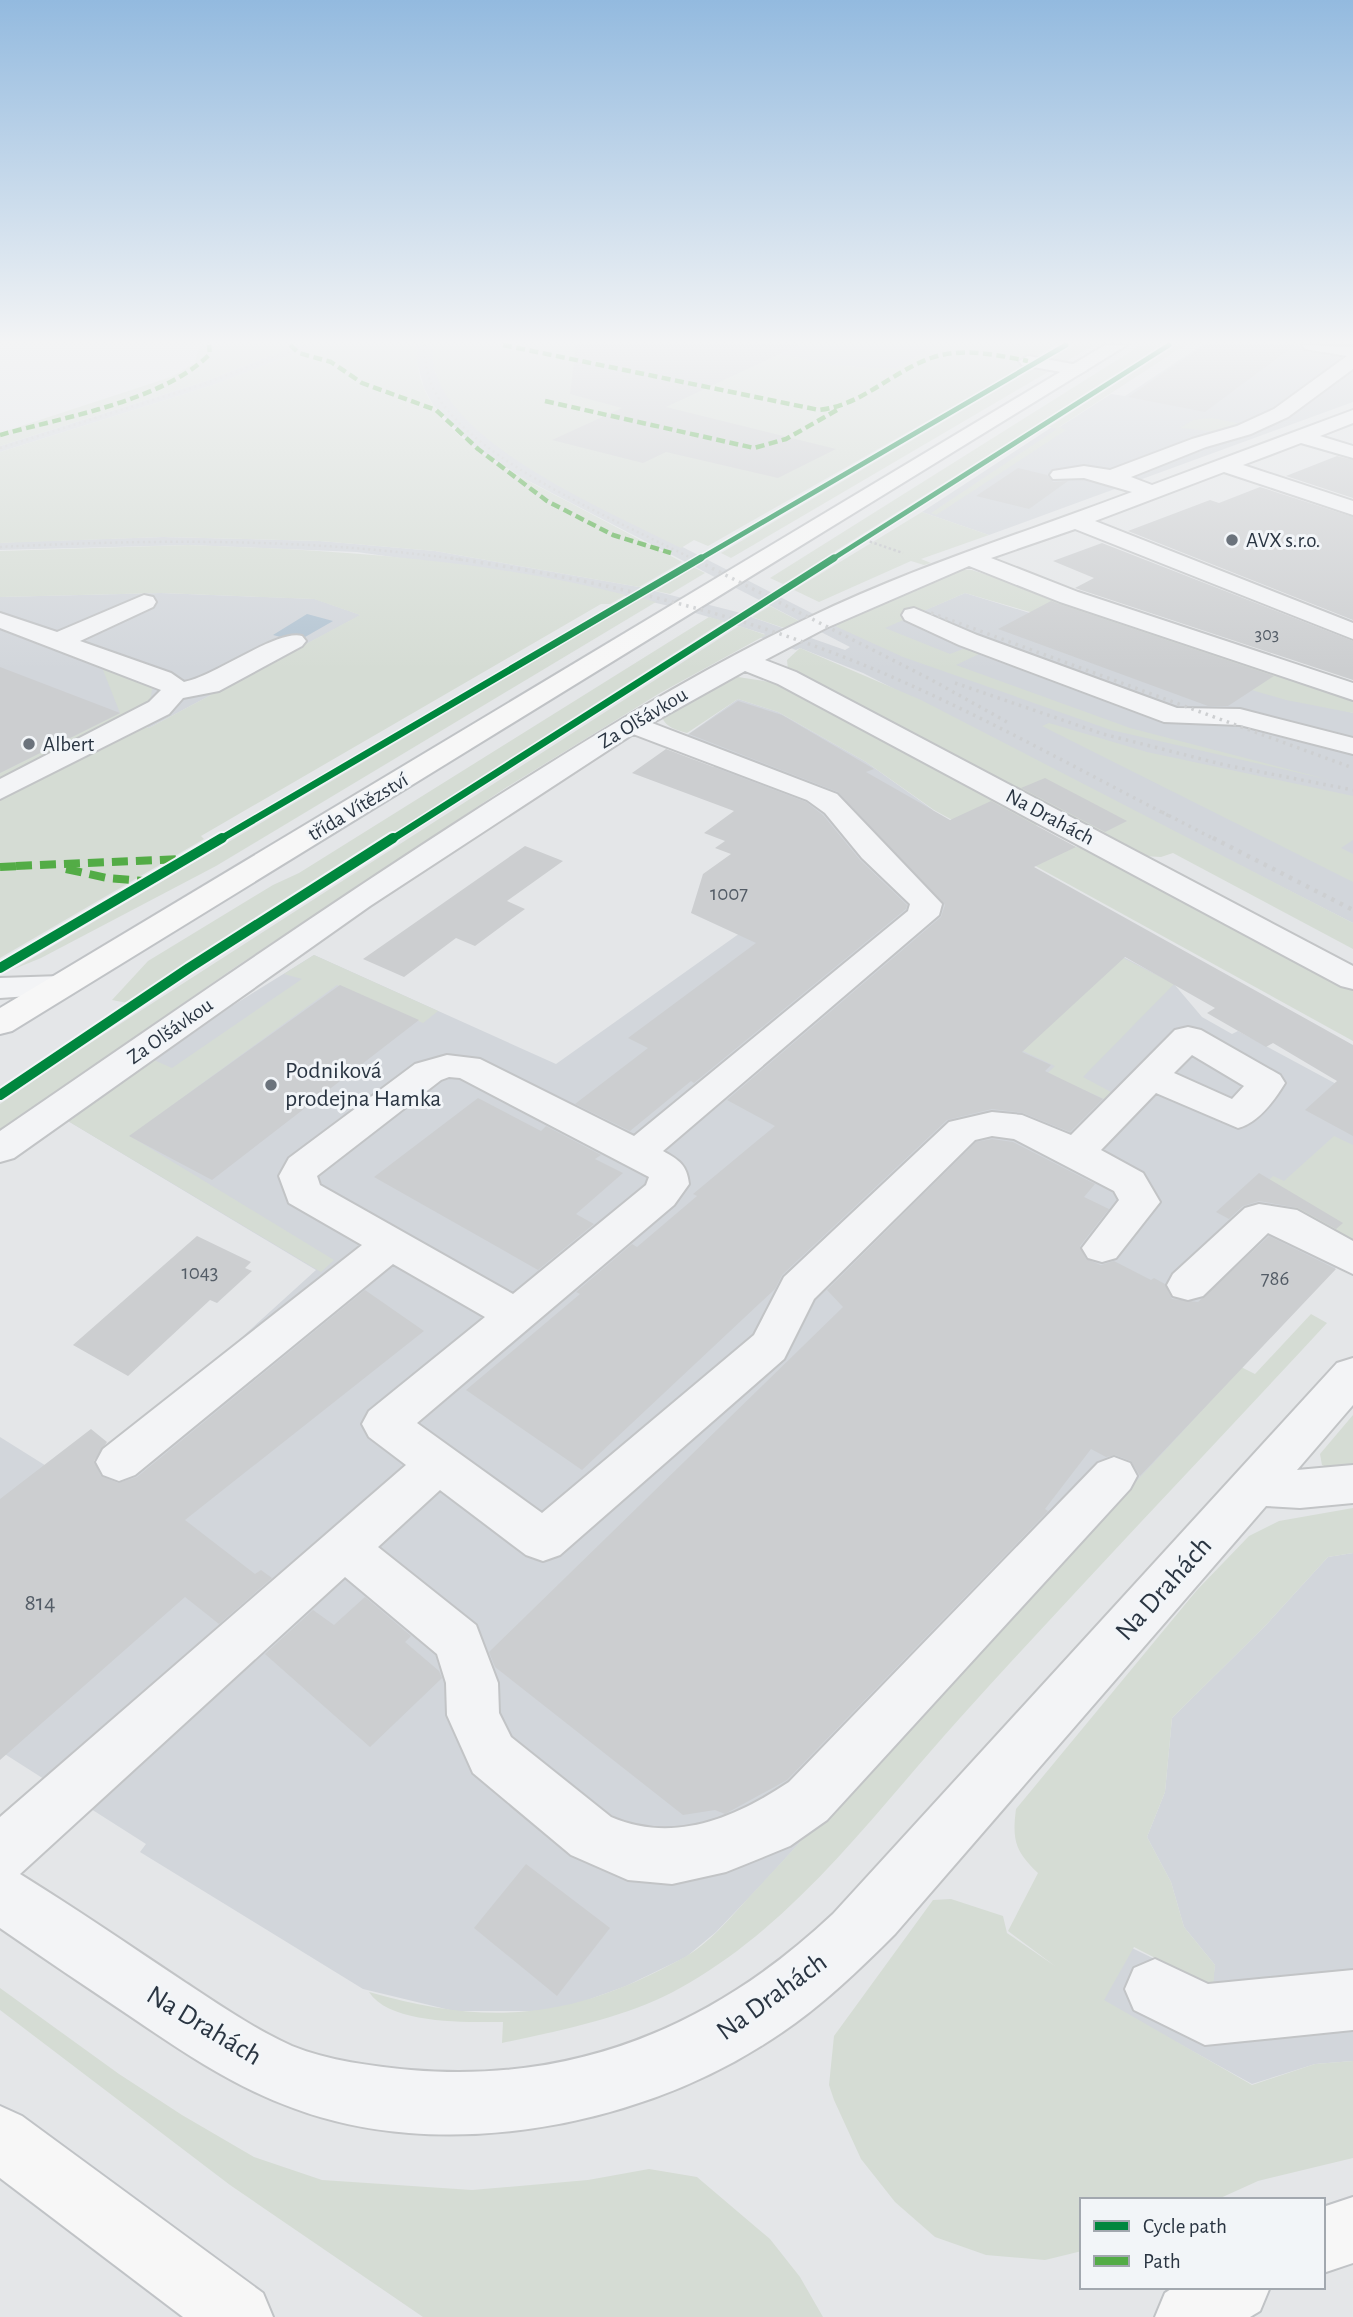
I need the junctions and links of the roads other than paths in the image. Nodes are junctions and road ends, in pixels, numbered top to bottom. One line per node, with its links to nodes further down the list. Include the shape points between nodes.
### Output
1 (940, 453): 24 (main road, třída Vítězství)
2 (1173, 453): 6 (street)
3 (1255, 453): 4 (street, Za Olšávkou)
4 (1224, 465): 7 (street, Za Olšávkou); 8 (street)
5 (1060, 475): 6 (street, via 1084,472)
6 (1112, 477): 7 (street)
7 (1151, 492): 9 (street, Za Olšávkou)
8 (1353, 508)
9 (1074, 521): 10 (street, Za Olšávkou); 14 (street)
10 (970, 558): 17 (street, Za Olšávkou, via 841,612); 19 (street, via 1069,597)
11 (144, 602): 15 (street)
12 (914, 615): 21 (street, via 968,640 1174,716 1240,717)
13 (0, 620): 15 (street)
14 (1353, 632)
15 (59, 641): 18 (street, via 162,679)
16 (293, 641): 18 (street, via 210,685)
17 (744, 662): 20 (street, Za Olšávkou); 23 (street, Na Drahách, via 787,678)
18 (174, 692): 22 (street, via 159,708)
19 (1353, 692)
20 (630, 724): 28 (street, Za Olšávkou, via 359,899); 29 (street, via 832,802 872,851 926,904 914,925)
21 (1353, 746)
22 (0, 790)
23 (1353, 979)
24 (61, 986): 25 (street); 26 (main road, třída Vítězství)
25 (0, 988)
26 (0, 1023)
27 (1152, 1077): 30 (street)
28 (0, 1149)
29 (637, 1153): 31 (street, via 467,1067 437,1068 311,1160 298,1176 303,1193); 35 (street, via 664,1167 669,1184)
30 (1076, 1153): 32 (street, via 1116,1173 1138,1193 1137,1209); 38 (street, via 1009,1124 962,1131 799,1288 769,1348 543,1541)
31 (392, 1243): 35 (street); 37 (street)
32 (1102, 1248)
33 (1353, 1259): 34 (street, via 1283,1220 1267,1217 1257,1220)
34 (1188, 1285)
35 (515, 1315): 38 (street, via 385,1424)
36 (1353, 1375): 41 (street, Na Drahách)
37 (119, 1462)
38 (438, 1464): 42 (street)
39 (1114, 1476): 42 (street, via 808,1801 770,1827 726,1845 672,1856 628,1852 591,1836 492,1755 473,1716 472,1682 458,1641)
40 (1353, 1484): 41 (street, via 1300,1489)
41 (1256, 1486): 44 (street, Na Drahách, via 875,1914 826,1961 788,1993 713,2041 595,2087 449,2102 405,2101 316,2085 216,2039)
42 (345, 1548): 43 (street)
43 (0, 1854)
44 (0, 1894)
45 (1155, 1989): 46 (street, via 1205,2015)
46 (1353, 2000)
47 (0, 2138): 51 (main road)
48 (1353, 2230): 49 (main road)
49 (1325, 2239)
50 (1233, 2289): 52 (main road)
51 (239, 2317)
52 (1189, 2317)

